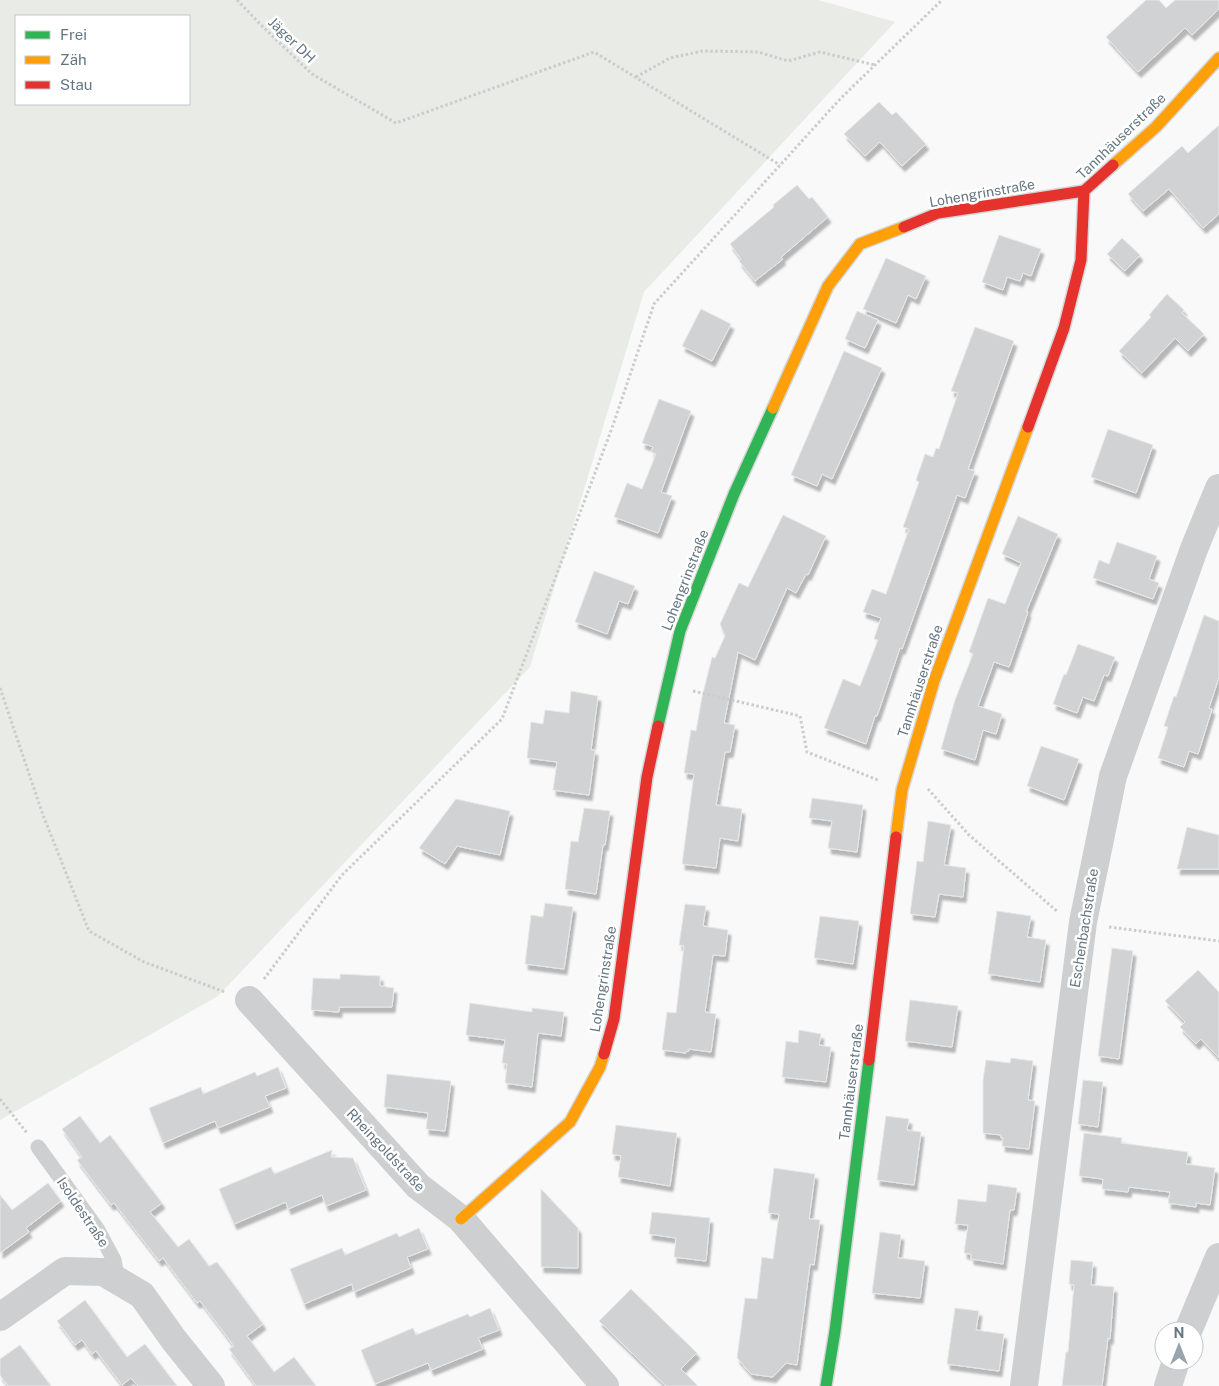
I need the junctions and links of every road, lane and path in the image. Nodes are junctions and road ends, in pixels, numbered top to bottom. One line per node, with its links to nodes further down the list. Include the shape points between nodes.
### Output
1 (237, 0): 5 (path, Jäger DH, via 312,74 396,123 594,52)
2 (942, 0): 4 (path)
3 (1219, 58): 7 (street, Tannhäuserstraße, via 1156,127)
4 (876, 65): 5 (path, via 820,52 788,61 758,52 703,51 670,58); 6 (path)
5 (636, 77): 6 (path)
6 (780, 165): 15 (path, via 654,304 612,428 502,719 342,875)
7 (1084, 191): 9 (street, Lohengrinstraße, via 938,213 860,244 828,286 734,494 680,631); 11 (street, Tannhäuserstraße, via 1081,260 1064,328 934,681)
8 (1219, 488): 13 (street, Eschenbachstraße, via 1113,776)
9 (668, 686): 12 (path, via 800,716 807,752); 18 (street, Lohengrinstraße, via 647,777 614,1019 600,1067 570,1122)
10 (0, 688): 15 (path, via 42,815 89,931 144,962)
11 (908, 767): 12 (street, Tannhäuserstraße); 13 (path, via 969,835 1060,914)
12 (902, 790): 26 (street, Tannhäuserstraße)
13 (1083, 922): 14 (path); 27 (street, Eschenbachstraße)
14 (1219, 941)
15 (249, 1000): 18 (street, Rheingoldstraße, via 418,1186)
16 (0, 1099): 17 (path)
17 (38, 1147): 20 (lane, Isoldestraße, via 98,1230 114,1260)
18 (461, 1219): 25 (street, Rheingoldstraße)
19 (1219, 1257): 22 (street)
20 (118, 1281): 21 (street, via 103,1272 65,1271); 24 (street, via 142,1295)
21 (0, 1317)
22 (1192, 1321)
23 (1173, 1371): 28 (street)
24 (210, 1386)
25 (605, 1386)
26 (826, 1386)
27 (1024, 1386)
28 (1168, 1386)

